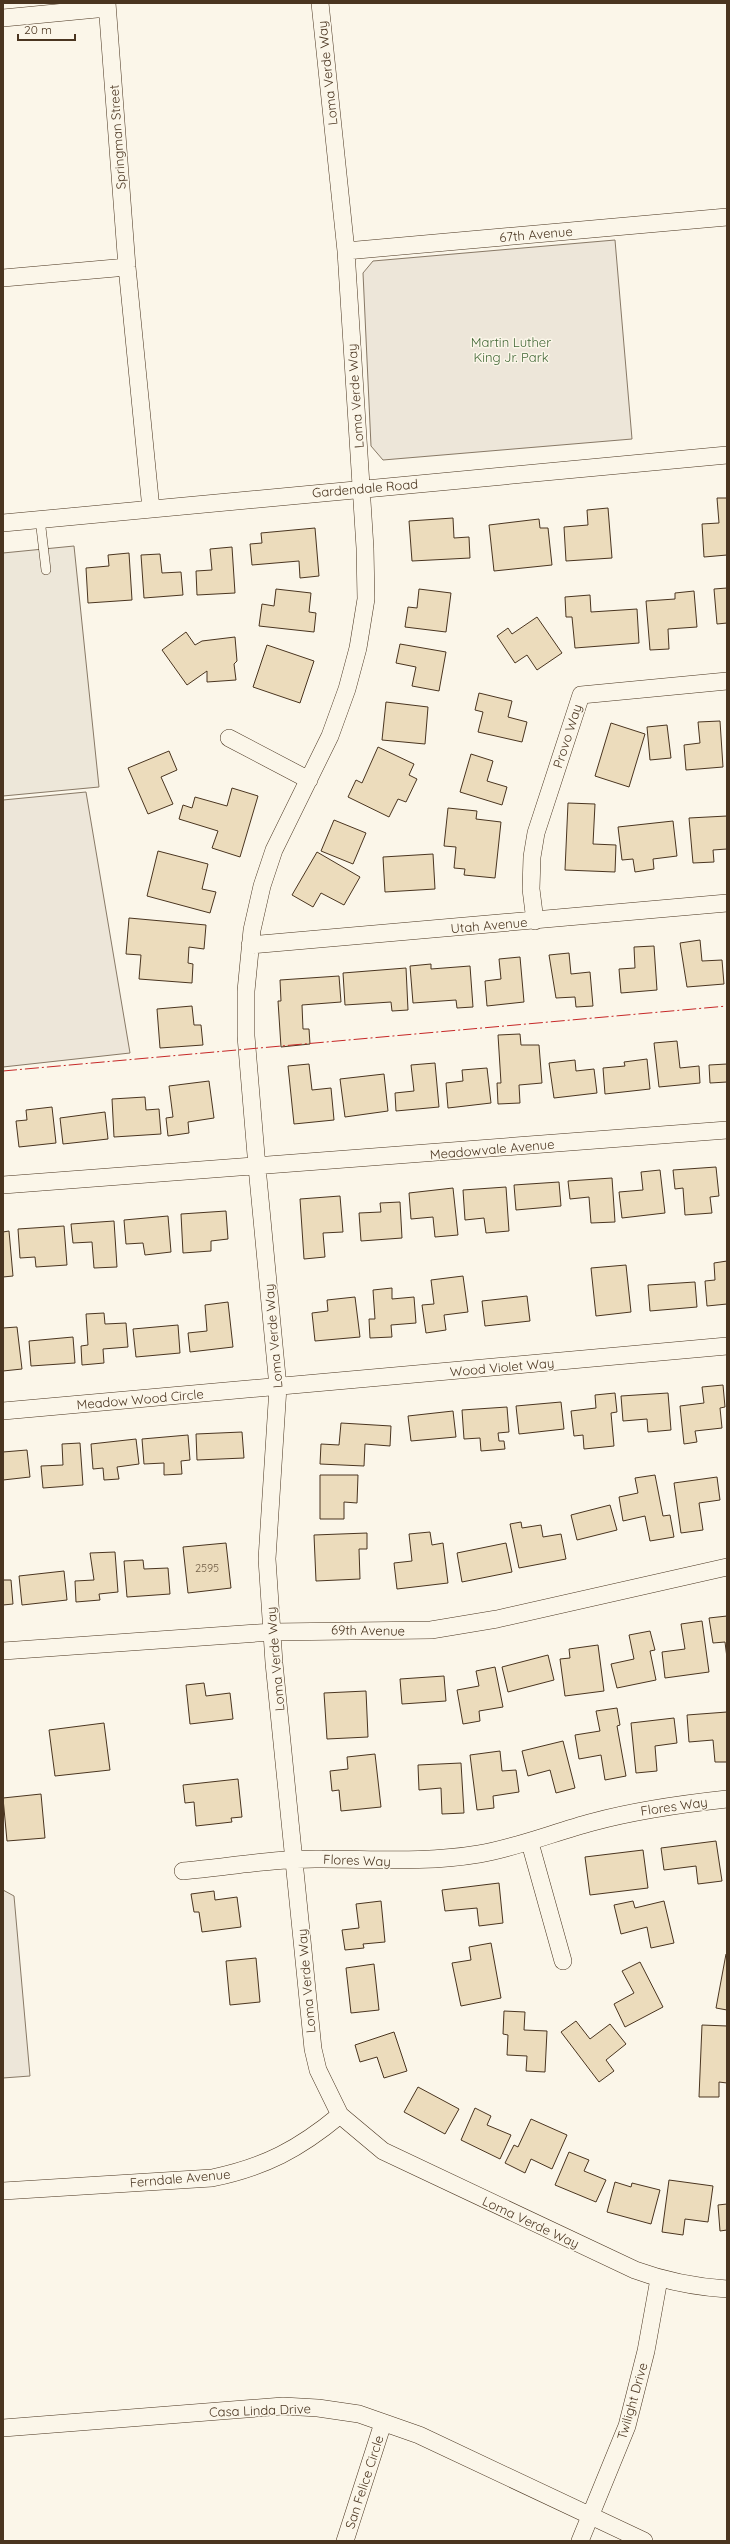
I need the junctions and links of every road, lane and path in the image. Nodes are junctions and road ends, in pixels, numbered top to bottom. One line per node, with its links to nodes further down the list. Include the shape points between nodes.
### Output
1 (320, 3): 5 (street, Loma Verde Way)
2 (107, 5): 3 (street, Springman Street); 6 (street, Springman Street)
3 (3, 18)
4 (727, 217): 5 (street, 67th Avenue)
5 (346, 251): 9 (street, Loma Verde Way)
6 (127, 267): 7 (street); 10 (street, Springman Street)
7 (3, 278)
8 (727, 455): 9 (street, Gardendale Road)
9 (361, 488): 10 (street, Gardendale Road); 16 (street, Loma Verde Way, via 366,599 358,648 335,722)
10 (151, 509): 11 (street, Gardendale Road)
11 (40, 519): 12 (street, Gardendale Road); 13 (lane)
12 (3, 523)
13 (46, 570)
14 (727, 681): 18 (street, Provo Way, via 580,695 536,833 531,889)
15 (229, 738): 16 (street)
16 (309, 780): 19 (street, Loma Verde Way, via 274,850 262,886)
17 (727, 903): 18 (street, Utah Avenue)
18 (535, 921): 19 (street, Utah Avenue)
19 (250, 945): 21 (street, Loma Verde Way, via 246,990 246,1036)
20 (727, 1130): 21 (street, Meadowvale Avenue)
21 (257, 1167): 22 (street); 24 (street, Loma Verde Way)
22 (3, 1185)
23 (727, 1346): 24 (street, Wood Violet Way)
24 (278, 1387): 25 (street, Meadow Wood Circle); 27 (street, Loma Verde Way, via 267,1559)
25 (3, 1411)
26 (727, 1567): 27 (street, 69th Avenue, via 497,1619 431,1630)
27 (272, 1632): 28 (street, 69th Avenue); 31 (street, Loma Verde Way)
28 (3, 1651)
29 (727, 1800): 30 (street, Flores Way, via 678,1804 634,1812 591,1822)
30 (530, 1843): 31 (street, Flores Way, via 436,1860); 33 (street)
31 (295, 1861): 32 (street, Flores Way); 34 (street, Loma Verde Way, via 313,2049 318,2070)
32 (184, 1871)
33 (563, 1961)
34 (340, 2115): 35 (street, Ferndale Avenue, via 298,2148 241,2172 212,2178); 36 (street, Loma Verde Way, via 362,2135 399,2159)
35 (3, 2191)
36 (659, 2279): 37 (street, Loma Verde Way, via 697,2287); 40 (street, Twilight Drive, via 646,2351 627,2426)
37 (727, 2289)
38 (383, 2423): 39 (street, Casa Linda Drive, via 358,2414 283,2406); 40 (street, Casa Linda Drive, via 441,2444); 41 (street, San Felice Circle)
39 (3, 2428)
40 (591, 2516): 42 (street, Twilight Drive); 43 (street, Casa Linda Drive)
41 (345, 2541)
42 (580, 2541)
43 (644, 2541)

